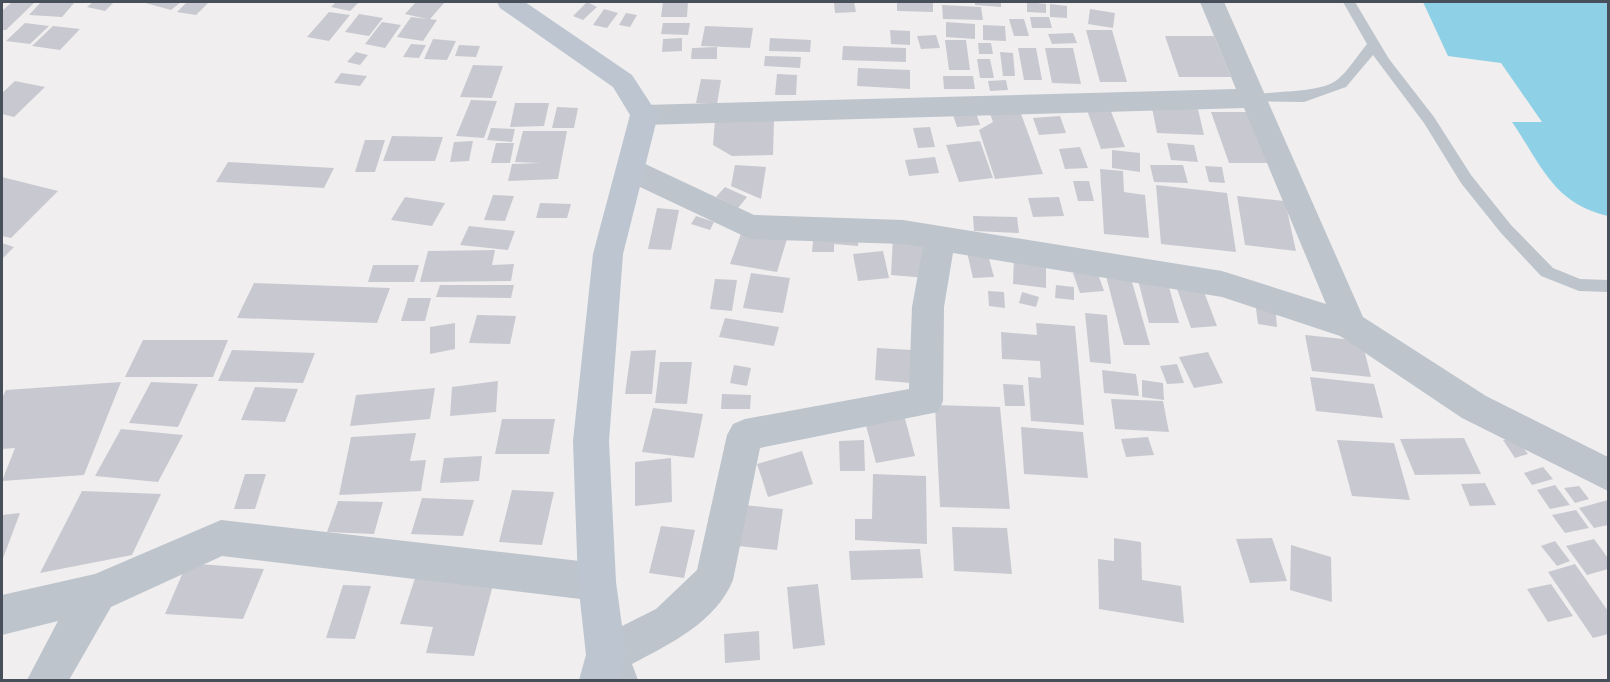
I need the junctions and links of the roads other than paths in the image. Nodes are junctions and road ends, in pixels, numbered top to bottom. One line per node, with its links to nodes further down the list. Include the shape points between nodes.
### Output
1 (509, 2): 6 (main road, via 623,81)
2 (1212, 2): 5 (street)
3 (1349, 2): 4 (lane)
4 (1374, 45): 5 (lane, via 1341,84 1304,98); 9 (lane, via 1466,179 1547,272 1579,285)
5 (1254, 99): 6 (street); 10 (street)
6 (644, 115): 7 (main road)
7 (631, 170): 8 (street, via 750,226 903,232); 12 (main road, via 608,254 591,441)
8 (940, 238): 10 (street, via 1056,260 1222,284); 15 (street, via 928,307 926,402 745,435 714,580 670,623)
9 (1608, 286)
10 (1351, 326): 11 (street, via 1474,407)
11 (1608, 475)
12 (597, 582): 13 (street, via 221,538); 15 (main road)
13 (97, 593): 14 (street); 16 (street)
14 (2, 615)
15 (608, 672)
16 (47, 681)

